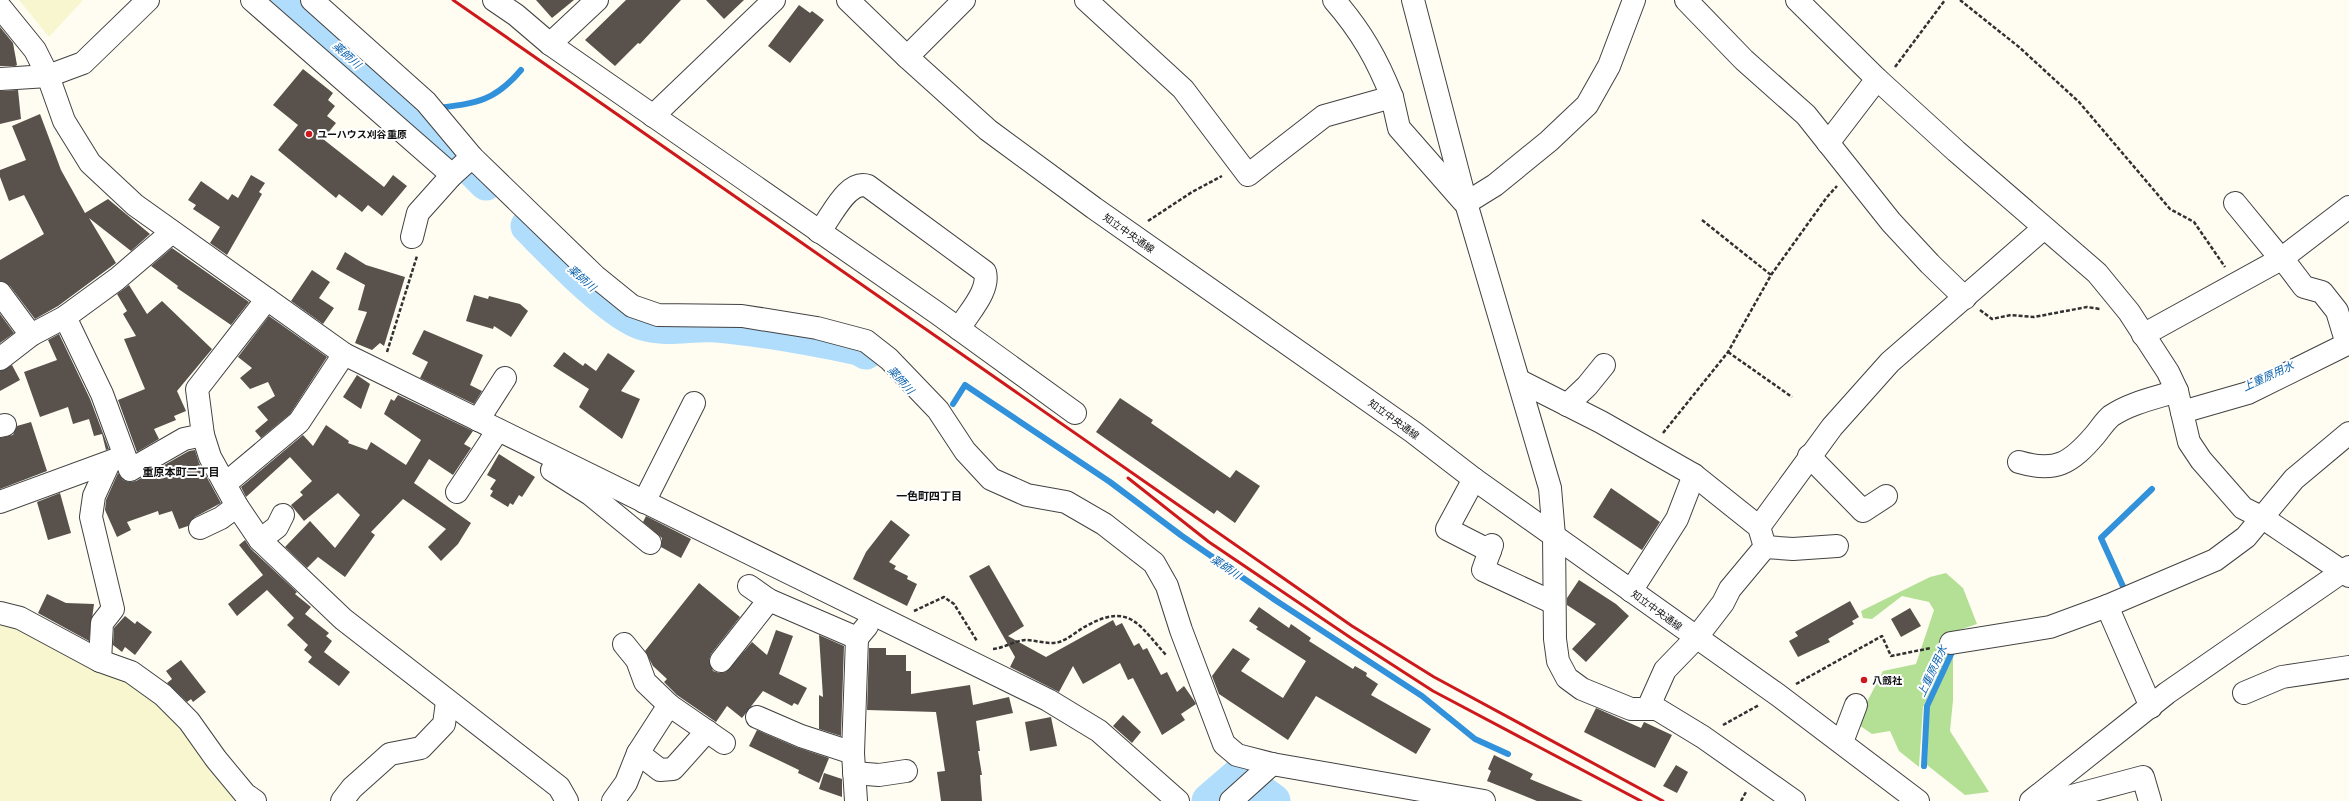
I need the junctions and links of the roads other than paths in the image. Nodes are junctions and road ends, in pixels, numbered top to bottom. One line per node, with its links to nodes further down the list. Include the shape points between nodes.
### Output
1 (148, 0): 18 (street, via 83,62)
2 (252, 0): 25 (street)
3 (312, 0): 24 (street, via 426,102)
4 (494, 0): 16 (street)
5 (597, 0): 16 (street)
6 (774, 0): 22 (street)
7 (848, 0): 17 (street, 知立中央通線)
8 (964, 0): 17 (street)
9 (1086, 0): 21 (street, via 1184,89 1248,175 1324,116)
10 (1334, 0): 21 (street, via 1354,23 1377,59)
11 (1413, 0): 26 (street)
12 (1634, 0): 26 (street, via 1609,66 1587,105 1549,141 1495,185)
13 (1686, 0): 23 (street, via 1744,60 1806,115)
14 (1797, 0): 20 (street)
15 (0, 7): 18 (street, via 35,50)
16 (550, 44): 22 (street)
17 (907, 57): 61 (street, 知立中央通線, via 988,130 1094,208 1413,432)
18 (48, 76): 19 (street); 30 (street, via 64,121 90,163 135,205)
19 (0, 80)
20 (1880, 81): 23 (street); 29 (street)
21 (1392, 97): 26 (street, via 1399,128)
22 (653, 116): 31 (street)
23 (1828, 143): 35 (street, via 1896,227)
24 (472, 158): 25 (street); 101 (street, via 595,276 632,306 658,315 742,316 817,328 866,341 889,359 938,410 965,451 991,479 1027,495 1066,502 1104,524 1154,563 1167,586 1224,744)
25 (453, 175): 32 (street, via 418,213)
26 (1466, 203): 46 (street)
27 (2235, 203): 33 (street)
28 (2349, 208): 33 (street)
29 (2044, 228): 35 (street); 40 (street, via 2097,273 2129,312)
30 (172, 232): 36 (street); 37 (street, via 117,280)
31 (819, 232): 38 (street); 38 (street, via 849,189 862,184 868,186 985,272 985,287)
32 (412, 237)
33 (2282, 259): 40 (street); 41 (street, via 2304,287 2322,292 2337,311)
34 (0, 294): 39 (street)
35 (1965, 298): 57 (street, via 1890,362 1851,404)
36 (267, 299): 42 (street); 55 (street, via 197,388)
37 (65, 318): 39 (street); 58 (street, via 102,394)
38 (959, 329): 51 (street)
39 (31, 335): 43 (street)
40 (2143, 335): 47 (street, via 2168,372)
41 (2348, 343): 50 (street, via 2248,393)
42 (344, 354): 52 (street); 62 (street, via 299,422)
43 (0, 359)
44 (1604, 365): 49 (street)
45 (505, 378): 52 (street)
46 (1520, 381): 49 (street); 71 (street, via 1550,488)
47 (2177, 392): 50 (street); 59 (street, via 2133,405 2111,417 2074,459 2038,468)
48 (694, 403): 66 (street)
49 (1567, 405): 60 (street)
50 (2182, 412): 69 (street, via 2189,442 2201,460 2243,508)
51 (1075, 413)
52 (478, 420): 53 (street)
53 (498, 430): 56 (street); 63 (street)
54 (2349, 433): 69 (street, via 2294,479)
55 (203, 435): 58 (street, via 184,439 130,470); 62 (street, via 210,457)
56 (548, 454): 66 (street); 74 (street, via 552,470 590,494)
57 (1810, 456): 64 (street, via 1863,511); 72 (street)
58 (116, 459): 65 (street); 89 (street, via 94,496 90,517 113,609 102,623)
59 (2019, 462)
60 (1694, 475): 72 (street); 78 (street, via 1677,519)
61 (1474, 479): 71 (street, 知立中央通線); 80 (street, via 1447,529 1491,548 1483,570)
62 (225, 484): 67 (street)
63 (457, 492)
64 (1886, 496)
65 (0, 502)
66 (644, 502): 83 (street)
67 (237, 506): 70 (street, via 221,518); 73 (street)
68 (283, 515): 73 (street, via 277,527)
69 (2263, 518): 76 (street); 81 (street, via 2246,537 2215,560)
70 (200, 528)
71 (1554, 536): 78 (street, 知立中央通線); 80 (street)
72 (1762, 537): 75 (street, via 1793,549); 85 (street, via 1723,603)
73 (260, 540): 92 (street, via 343,620)
74 (650, 543)
75 (1836, 546)
76 (2347, 571): 95 (street, via 2167,693)
77 (749, 586): 79 (street)
78 (1631, 592): 85 (street, 知立中央通線)
79 (769, 600): 84 (street); 88 (street)
80 (1554, 603): 96 (street, via 1558,661 1567,678 1582,689 1631,709)
81 (2107, 606): 86 (street, via 2050,628); 95 (street)
82 (0, 613): 89 (street, via 20,618)
83 (883, 620): 84 (street); 104 (street, via 1048,700 1100,731)
84 (857, 638): 100 (street)
85 (1696, 638): 96 (street, via 1666,670); 98 (street, 知立中央通線)
86 (1956, 643)
87 (624, 644): 93 (street, via 637,660 645,682)
88 (721, 661)
89 (100, 662): 105 (street, via 131,672 163,695 189,721 216,759)
90 (2349, 667): 91 (street, via 2282,676)
91 (2244, 693)
92 (447, 702): 106 (street, via 444,724 421,748 390,754 352,788); 107 (street, via 559,787)
93 (669, 705): 99 (street); 99 (street, via 716,737 673,770 660,770)
94 (1856, 705): 98 (street)
95 (2151, 707): 113 (street)
96 (1648, 708): 111 (street, via 1656,709 1703,737)
97 (757, 717): 100 (street)
98 (1842, 742): 112 (street, 知立中央通線)
99 (638, 753): 108 (street, via 626,783)
100 (854, 763): 102 (street, via 879,774); 109 (street)
101 (1266, 770): 103 (street); 110 (street)
102 (906, 771)
103 (1236, 796)
104 (1174, 800)
105 (255, 801)
106 (342, 801)
107 (567, 801)
108 (613, 801)
109 (856, 801)
110 (1484, 801)
111 (1794, 801)
112 (1918, 801)
113 (2031, 801)
114 (2053, 801): 115 (street, via 2143,777)
115 (2150, 801)

